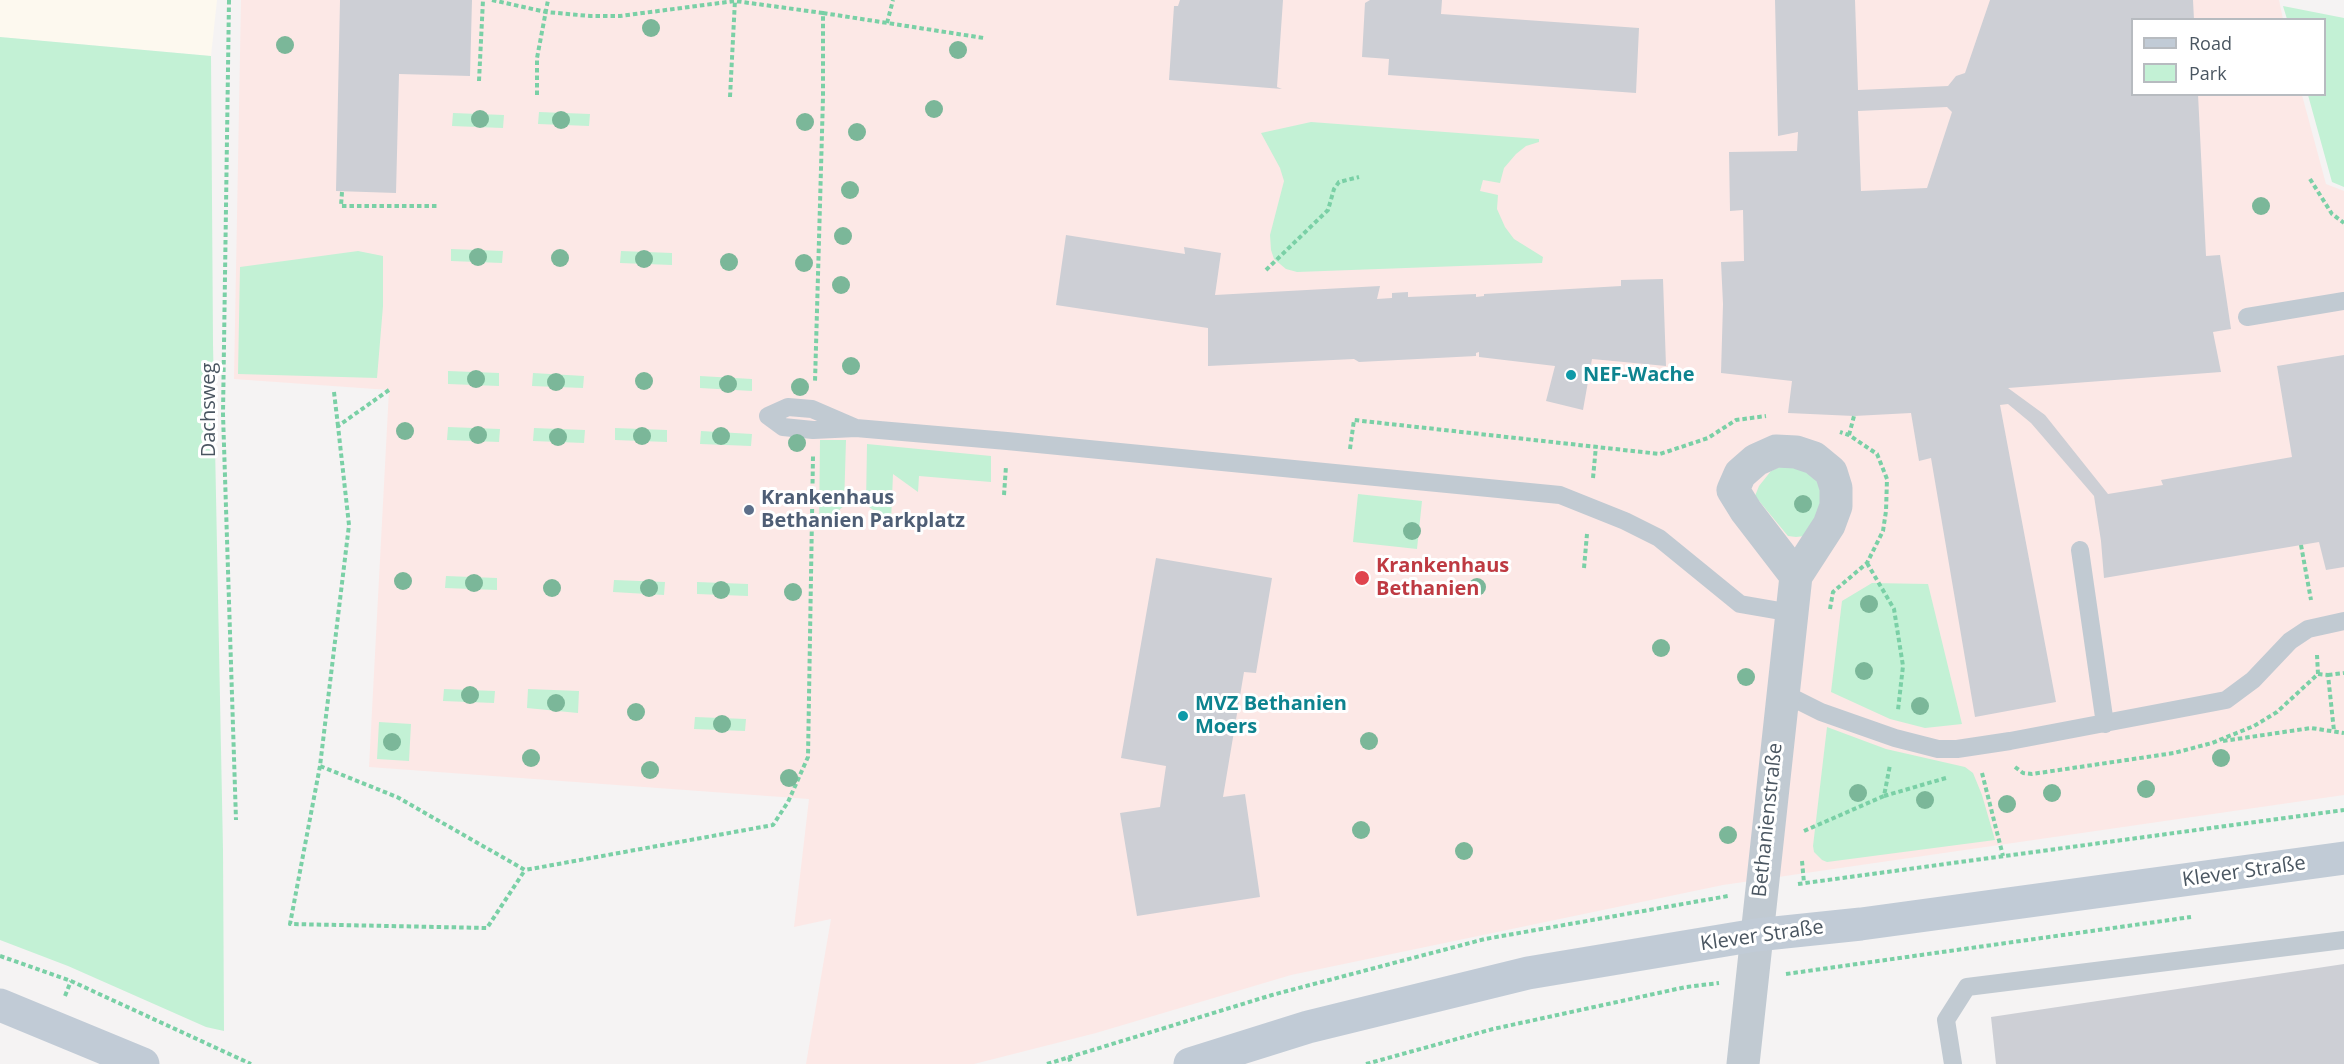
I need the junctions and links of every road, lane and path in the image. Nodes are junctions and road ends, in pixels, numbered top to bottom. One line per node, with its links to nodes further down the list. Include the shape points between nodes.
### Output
1 (229, 0): 48 (path, Dachsweg, via 223,414)
2 (483, 0): 11 (path)
3 (492, 0): 7 (path)
4 (548, 0): 7 (path)
5 (735, 0): 7 (path, via 620,16); 8 (path); 13 (path)
6 (893, 0): 9 (path)
7 (546, 12): 12 (path, via 537,58)
8 (823, 13): 9 (path); 24 (path)
9 (887, 23): 10 (path)
10 (984, 39)
11 (479, 81)
12 (537, 95)
13 (730, 97)
14 (1359, 177): 19 (path, via 1339,182 1328,210)
15 (2310, 179): 18 (path, via 2332,214)
16 (342, 192): 17 (path, via 341,206)
17 (438, 206)
18 (2344, 223)
19 (1266, 270)
20 (2344, 301): 21 (lane)
21 (2247, 317)
22 (389, 390): 26 (path)
23 (334, 392): 26 (path)
24 (812, 409): 27 (lane); 28 (lane, via 788,407 768,416 783,427)
25 (1854, 416): 29 (path)
26 (338, 426): 44 (path, via 349,525)
27 (856, 428): 28 (lane); 31 (lane)
28 (813, 430): 51 (path, via 808,756 773,825)
29 (1849, 435)
30 (1708, 438): 31 (path, via 1660,454 1354,420)
31 (1346, 474): 34 (lane, via 1560,495 1659,538 1740,604)
32 (2080, 550): 40 (lane)
33 (1796, 576): 33 (street, Bethanienstraße, via 1829,525 1836,506 1836,488 1831,472 1814,458 1776,451 1756,460 1740,474 1732,490); 34 (street, Bethanienstraße)
34 (1792, 613): 39 (street, Bethanienstraße)
35 (2344, 621): 40 (lane, via 2308,629 2290,641 2253,680 2226,699)
36 (2344, 673): 38 (path)
37 (2318, 674): 38 (path)
38 (2328, 675): 41 (path)
39 (1783, 693): 40 (lane, via 1864,728 1938,748 1989,745); 53 (street, Bethanienstraße)
40 (2105, 724)
41 (2334, 731): 42 (path); 43 (path, via 2311,728)
42 (2344, 733)
43 (2216, 742)
44 (320, 766): 51 (path, via 397,797); 51 (path, via 290,924 487,928)
45 (1974, 772): 49 (path, via 1982,772)
46 (1956, 775): 47 (path)
47 (1884, 796)
48 (236, 820)
49 (2003, 856)
50 (2344, 858): 53 (main road, Klever Straße, via 1861,924)
51 (525, 870)
52 (2192, 917): 56 (path)
53 (1756, 934): 56 (street, Bethanienstraße); 63 (main road, Klever Straße, via 1528,973 1308,1027)
54 (2344, 940): 66 (lane, via 1967,987 1946,1020)
55 (0, 956): 61 (path, via 71,981)
56 (1751, 979): 64 (path, via 1686,987 1493,1029); 65 (street, Bethanienstraße)
57 (0, 1005): 58 (main road)
58 (106, 1057): 60 (main road)
59 (1069, 1057): 62 (path)
60 (143, 1064)
61 (251, 1064)
62 (1071, 1064)
63 (1190, 1064)
64 (1366, 1064)
65 (1743, 1064)
66 (1953, 1064)

